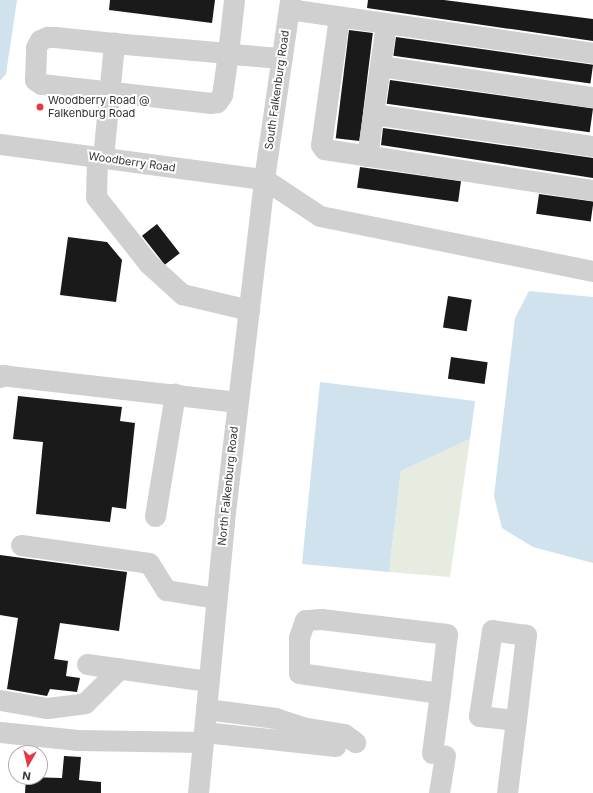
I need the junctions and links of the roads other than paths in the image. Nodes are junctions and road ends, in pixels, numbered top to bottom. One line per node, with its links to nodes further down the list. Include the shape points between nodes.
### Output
1 (234, 0): 7 (street)
2 (290, 4): 3 (street); 8 (street, South Falkenburg Road)
3 (339, 16): 4 (street); 15 (street, via 321,145 324,149)
4 (386, 24): 6 (street); 9 (street)
5 (114, 43): 7 (street); 10 (street); 10 (street, via 47,37 40,40 36,47 35,80 42,84)
6 (593, 53)
7 (228, 54): 8 (street); 10 (street, via 222,95 217,102)
8 (282, 58): 17 (street, South Falkenburg Road)
9 (380, 66): 11 (street); 12 (street)
10 (110, 92): 16 (street)
11 (593, 97)
12 (373, 114): 14 (street); 15 (street)
13 (0, 144): 16 (street, Woodberry Road)
14 (593, 146)
15 (368, 156): 18 (street)
16 (100, 158): 17 (street, Woodberry Road); 20 (street, via 96,197 149,264 182,294)
17 (264, 180): 19 (street, via 320,216); 20 (street, North Falkenburg Road)
18 (593, 190)
19 (593, 271)
20 (249, 310): 23 (street, North Falkenburg Road)
21 (0, 377): 22 (street)
22 (175, 394): 23 (street); 24 (street)
23 (238, 402): 26 (street, North Falkenburg Road)
24 (155, 516)
25 (21, 545): 26 (street, via 149,563 166,590)
26 (216, 598): 29 (street, North Falkenburg Road)
27 (87, 664): 28 (street)
28 (120, 668): 29 (street); 31 (street, via 85,703 47,708)
29 (208, 681): 32 (street, North Falkenburg Road)
30 (440, 693): 30 (street, via 447,634 321,619 305,620 299,636 299,673); 37 (street)
31 (0, 700)
32 (206, 709): 35 (street, North Falkenburg Road); 35 (street, via 274,718 302,727 344,734 355,742 343,747)
33 (516, 720): 38 (street)
34 (0, 732): 35 (street, via 78,740)
35 (204, 737): 36 (street, North Falkenburg Road)
36 (198, 793)
37 (439, 793)
38 (507, 793)

